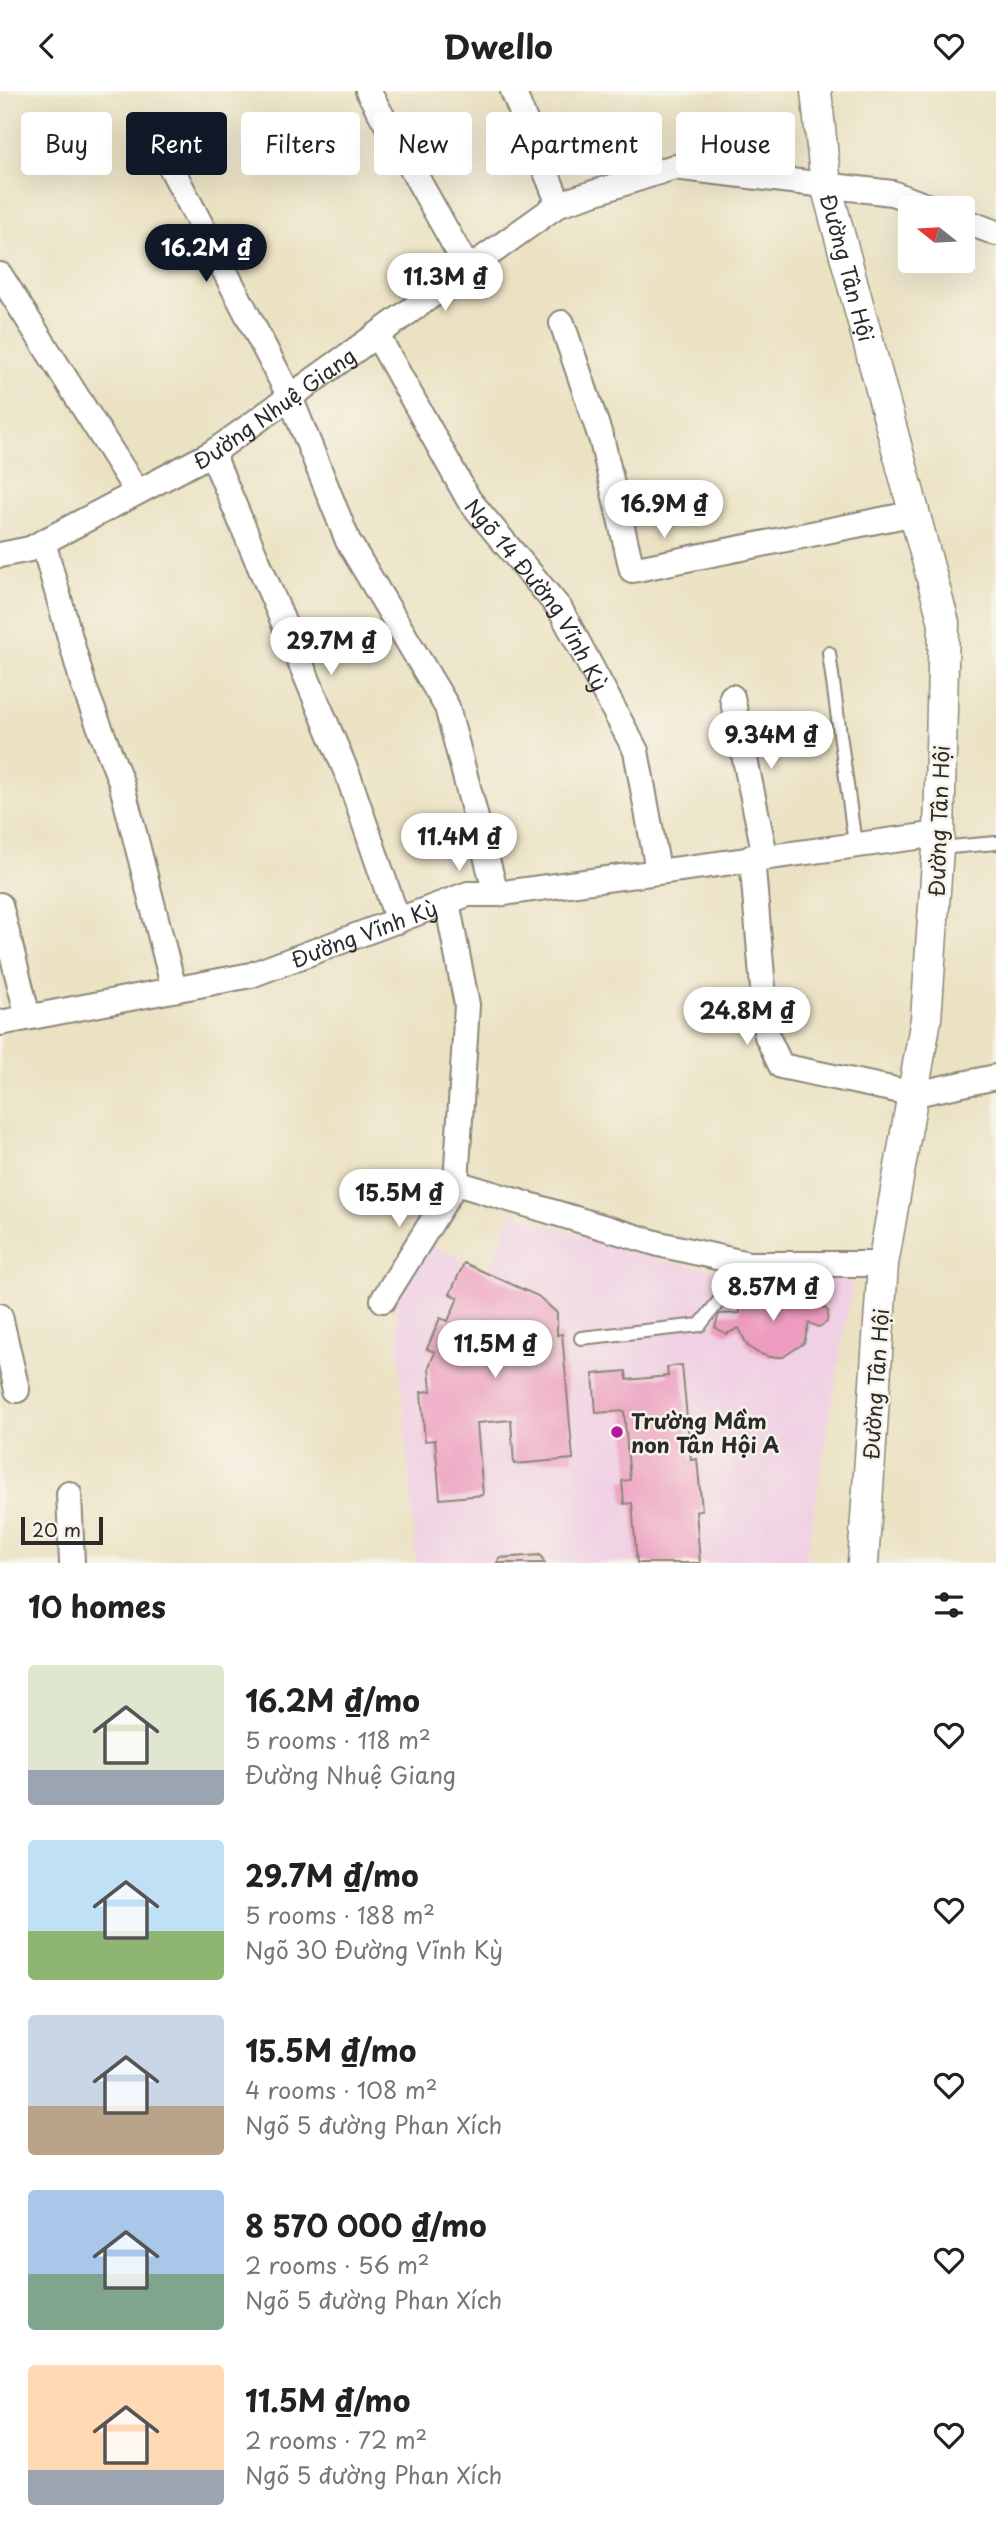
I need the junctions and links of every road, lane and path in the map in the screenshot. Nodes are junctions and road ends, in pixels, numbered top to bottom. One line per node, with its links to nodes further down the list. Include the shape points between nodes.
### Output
1 (368, 91): 10 (street)
2 (513, 91): 7 (street)
3 (816, 91): 5 (street, Đường Tân Hội)
4 (175, 175): 14 (street)
5 (826, 185): 6 (street, Đường Nhuệ Giang); 7 (street, Đường Nhuệ Giang, via 674,167); 17 (street, Đường Tân Hội)
6 (900, 196)
7 (559, 204): 10 (street, Đường Nhuệ Giang)
8 (975, 225): 9 (street)
9 (996, 233)
10 (468, 269): 13 (street, Đường Nhuệ Giang)
11 (0, 275): 16 (street)
12 (562, 323): 17 (street, via 602,441 632,570)
13 (377, 335): 14 (street, Đường Nhuệ Giang); 26 (street, Ngõ 14 Đường Vĩnh Kỳ, via 469,500 560,609 636,751)
14 (290, 397): 15 (street, Đường Nhuệ Giang); 27 (street, via 348,541 447,707)
15 (212, 453): 16 (street, Đường Nhuệ Giang); 30 (street, via 349,778)
16 (137, 492): 18 (street, Đường Nhuệ Giang)
17 (916, 513): 22 (street, Đường Tân Hội, via 944,623)
18 (43, 542): 19 (street, Đường Nhuệ Giang); 31 (street, via 84,687 121,782)
19 (0, 555)
20 (829, 653): 24 (lane)
21 (732, 697): 25 (street)
22 (939, 841): 23 (lane); 24 (street, Đường Vĩnh Kỳ); 35 (street, Đường Tân Hội, via 926,1019)
23 (996, 843)
24 (855, 844): 25 (street, Đường Vĩnh Kỳ)
25 (759, 856): 26 (street, Đường Vĩnh Kỳ); 35 (street, via 768,1036 781,1066)
26 (658, 870): 27 (street, Đường Vĩnh Kỳ)
27 (496, 894): 28 (street, Đường Vĩnh Kỳ, via 468,894)
28 (447, 902): 30 (street, Đường Vĩnh Kỳ); 36 (street, via 467,1005)
29 (0, 905): 32 (street)
30 (398, 921): 31 (street, Đường Vĩnh Kỳ, via 251,975)
31 (174, 989): 32 (street, Đường Vĩnh Kỳ)
32 (28, 1017): 33 (street, Đường Vĩnh Kỳ)
33 (0, 1023)
34 (996, 1077): 35 (street)
35 (915, 1094): 38 (street, Đường Tân Hội)
36 (456, 1183): 37 (street, via 659,1244); 39 (street)
37 (748, 1264): 38 (street); 41 (lane, via 700,1325)
38 (883, 1264): 45 (street, Đường Tân Hội)
39 (383, 1300)
40 (0, 1316): 42 (street)
41 (581, 1338)
42 (18, 1390)
43 (69, 1494): 44 (street)
44 (72, 1563)
45 (863, 1563)

